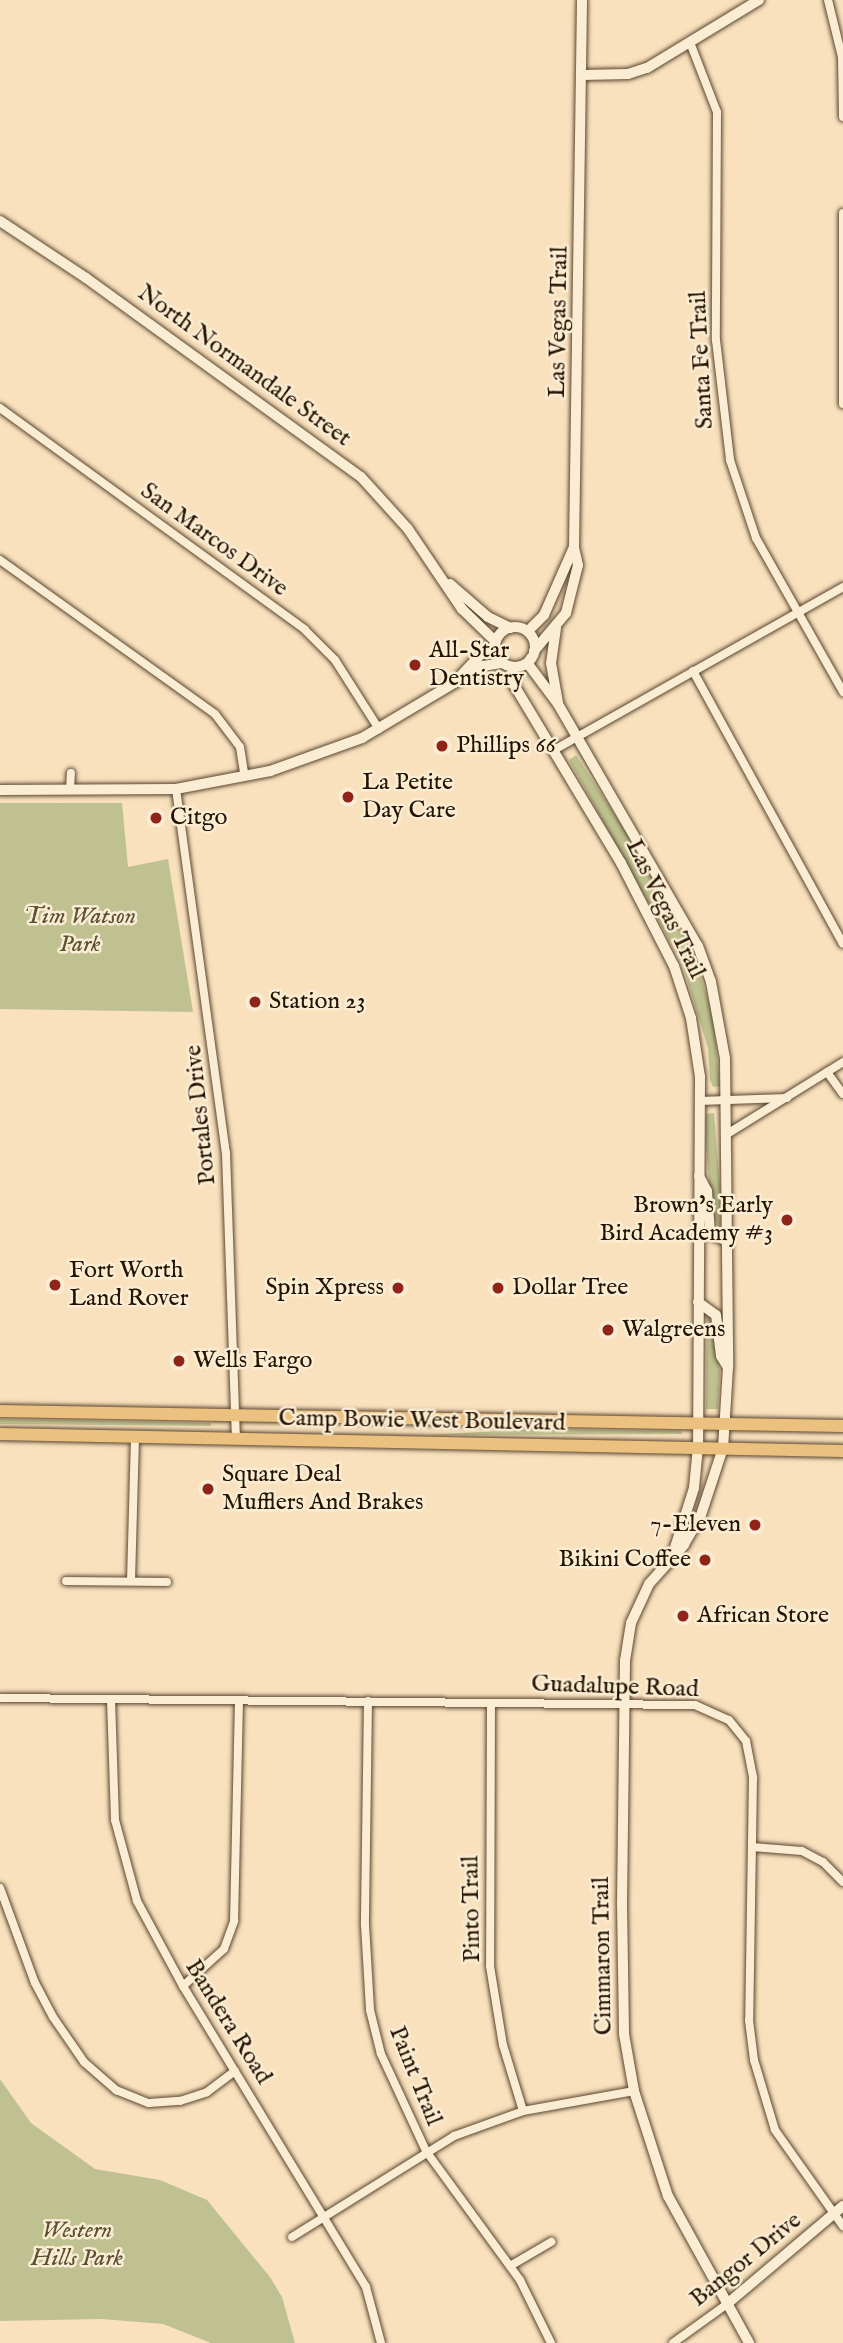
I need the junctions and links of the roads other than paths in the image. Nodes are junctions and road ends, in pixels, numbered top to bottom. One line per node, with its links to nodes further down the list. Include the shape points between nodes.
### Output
1 (583, 0): 5 (main road, Las Vegas Trail)
2 (759, 0): 4 (main road)
3 (828, 0): 6 (street, via 841,46)
4 (691, 45): 5 (main road, via 628,74); 15 (street, Santa Fe Trail, via 717,112 716,340 730,460 756,538)
5 (583, 75): 11 (main road, Las Vegas Trail)
6 (843, 117)
7 (843, 213): 9 (street)
8 (0, 221): 13 (main road, North Normandale Street, via 361,477 394,512)
9 (843, 404)
10 (0, 408): 26 (street, San Marcos Drive, via 305,630 335,660)
11 (574, 547): 16 (main road, via 576,579); 18 (main road, Las Vegas Trail, via 547,609)
12 (0, 560): 30 (street, via 215,715 240,747)
13 (438, 573): 17 (main road, North Normandale Street, via 488,617); 19 (main road, North Normandale Street, via 462,609)
14 (843, 587): 15 (street)
15 (797, 612): 22 (street); 24 (street, Santa Fe Trail)
16 (557, 626): 20 (main road); 25 (main road, via 551,663)
17 (511, 628): 18 (main road, North Normandale Street); 19 (main road)
18 (528, 631): 20 (main road)
19 (495, 644): 21 (main road, North Normandale Street); 23 (main road)
20 (533, 654): 21 (main road); 25 (main road, via 528,664)
21 (508, 665): 23 (main road, via 483,666); 28 (main road, Las Vegas Trail, via 514,685)
22 (693, 671): 27 (street); 34 (street)
23 (452, 685): 26 (main road)
24 (843, 692)
25 (558, 704): 27 (main road, Las Vegas Trail)
26 (379, 729): 30 (main road, via 329,752)
27 (576, 737): 28 (street); 40 (main road, Las Vegas Trail, via 698,946 726,1058)
28 (554, 750): 39 (main road, Las Vegas Trail, via 674,966 691,1018)
29 (71, 773): 33 (street)
30 (245, 777): 31 (main road)
31 (176, 789): 33 (main road); 47 (street, Portales Drive, via 226,1153)
32 (0, 790): 33 (main road)
33 (70, 790)
34 (843, 944)
35 (843, 1062): 36 (street)
36 (827, 1072): 37 (street); 38 (street)
37 (843, 1094)
38 (787, 1098): 40 (street); 41 (street)
39 (699, 1101): 40 (street); 42 (main road, Las Vegas Trail)
40 (727, 1102): 41 (main road, Las Vegas Trail)
41 (727, 1134): 43 (main road, Las Vegas Trail)
42 (699, 1176): 43 (main road, via 706,1185 710,1234); 44 (main road, Las Vegas Trail)
43 (728, 1241): 45 (main road, Las Vegas Trail)
44 (698, 1302): 45 (main road, via 716,1315 721,1356); 49 (main road, Las Vegas Trail)
45 (728, 1367): 50 (main road, Las Vegas Trail)
46 (0, 1411): 47 (main road, Camp Bowie West Boulevard)
47 (234, 1415): 48 (main road, Camp Bowie West Boulevard); 54 (street, Portales Drive)
48 (412, 1419): 49 (main road, Camp Bowie West Boulevard); 55 (main road)
49 (698, 1424): 50 (main road, Camp Bowie West Boulevard); 56 (main road, Las Vegas Trail)
50 (725, 1424): 51 (main road, Camp Bowie West Boulevard); 57 (main road, Las Vegas Trail)
51 (843, 1426)
52 (0, 1434): 53 (main road, Camp Bowie West Boulevard)
53 (135, 1437): 54 (main road, Camp Bowie West Boulevard); 61 (street)
54 (236, 1439): 55 (main road, Camp Bowie West Boulevard)
55 (412, 1442): 56 (main road, Camp Bowie West Boulevard)
56 (698, 1447): 57 (main road, Camp Bowie West Boulevard); 59 (main road, Cimmaron Trail, via 694,1488)
57 (723, 1448): 58 (main road, Camp Bowie West Boulevard); 59 (main road, Cimmaron Trail, via 701,1515 684,1545)
58 (843, 1451)
59 (673, 1553): 68 (main road, Cimmaron Trail, via 649,1584 631,1623)
60 (66, 1581): 61 (street)
61 (131, 1581): 62 (street)
62 (167, 1582)
63 (0, 1698): 64 (street, Guadalupe Road)
64 (111, 1699): 65 (street, Guadalupe Road); 72 (street, Bandera Road, via 115,1820 126,1872 151,1932)
65 (239, 1700): 66 (street, Guadalupe Road); 72 (street, via 234,1921 224,1949)
66 (368, 1701): 67 (street, Guadalupe Road); 76 (street, Paint Trail, via 365,1925 370,2010 402,2107)
67 (491, 1703): 68 (street, Guadalupe Road); 75 (street, Pinto Trail, via 490,1966 503,2045)
68 (624, 1704): 69 (street, Guadalupe Road, via 695,1705 729,1720 740,1732 751,1753); 74 (main road, Cimmaron Trail, via 624,2034)
69 (752, 1847): 70 (street, via 802,1851 823,1862); 79 (street, Guadalupe Road, via 749,2020 754,2060 775,2130)
70 (843, 1882)
71 (0, 1888): 73 (street, via 35,1983 54,2017 84,2062 116,2090 149,2103 180,2101 207,2092)
72 (183, 1986): 73 (street, Bandera Road)
73 (235, 2070): 78 (street, Bandera Road)
74 (634, 2091): 75 (street); 84 (main road, Cimmaron Trail, via 668,2196)
75 (523, 2111): 76 (street)
76 (426, 2151): 78 (street); 83 (street, Paint Trail)
77 (843, 2206): 79 (main road, Bangor Drive)
78 (325, 2216): 81 (street); 85 (street, Bandera Road, via 366,2287)
79 (833, 2216): 80 (street, Guadalupe Road); 84 (main road, Bangor Drive)
80 (843, 2226)
81 (292, 2237)
82 (551, 2242): 83 (street)
83 (510, 2266): 86 (street, Paint Trail)
84 (727, 2304): 87 (street, Bangor Drive); 88 (main road, Cimmaron Trail)
85 (380, 2343)
86 (551, 2343)
87 (673, 2343)
88 (749, 2343)

